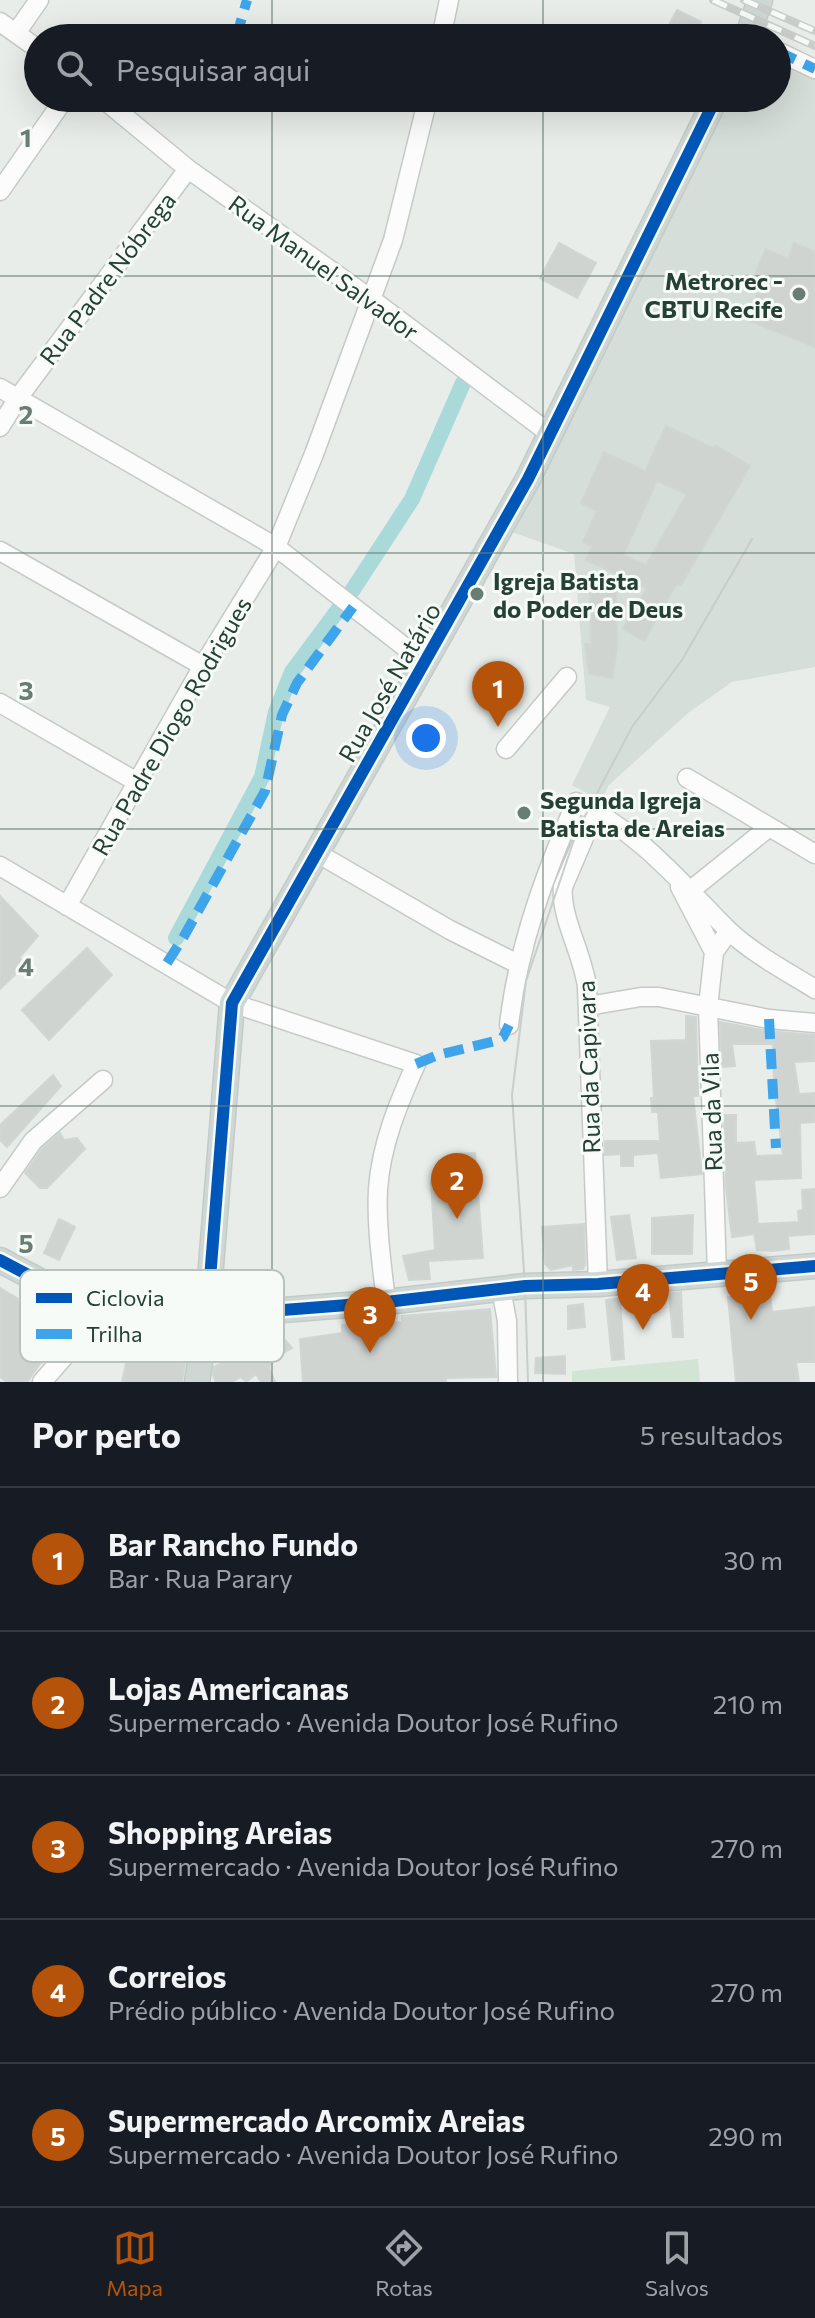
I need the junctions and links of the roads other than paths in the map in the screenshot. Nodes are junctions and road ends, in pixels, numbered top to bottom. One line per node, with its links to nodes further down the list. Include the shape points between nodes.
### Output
1 (39, 0): 7 (street)
2 (449, 0): 5 (street)
3 (760, 0): 6 (main road)
4 (0, 22): 7 (street)
5 (444, 24)
6 (752, 24)
7 (16, 33): 8 (street)
8 (24, 39)
9 (791, 58): 10 (street)
10 (815, 69)
11 (55, 112): 16 (street)
12 (119, 112): 15 (street, Rua Manuel Salvador)
13 (425, 112): 17 (street, Rua Padre Diogo Rodrigues, via 393,240)
14 (709, 112): 21 (main road, Rua José Natário)
15 (188, 169): 17 (street, Rua Manuel Salvador); 19 (street, Rua Padre Nóbrega)
16 (0, 191)
17 (371, 299): 21 (street, Rua Manuel Salvador); 22 (street, Rua Padre Diogo Rodrigues)
18 (0, 388): 19 (street)
19 (18, 398): 20 (street, Rua Padre Nóbrega); 22 (street)
20 (0, 427)
21 (549, 433): 24 (main road, Rua José Natário)
22 (276, 547): 24 (street); 25 (street, Rua Padre Diogo Rodrigues)
23 (1, 554): 25 (street)
24 (424, 662): 33 (main road, Rua José Natário)
25 (203, 666): 30 (street, Rua Padre Diogo Rodrigues)
26 (567, 677): 28 (street)
27 (0, 703): 30 (street)
28 (506, 749)
29 (687, 778): 32 (street)
30 (137, 782): 38 (street, Rua Padre Diogo Rodrigues)
31 (595, 812): 36 (street); 41 (street, via 576,802 552,857); 44 (street, Rua da Capivara, via 562,899 585,973)
32 (768, 828): 34 (street); 37 (street)
33 (317, 853): 41 (street); 43 (main road, Rua José Natário)
34 (815, 854)
35 (0, 866): 38 (street)
36 (672, 871): 37 (street); 40 (street)
37 (691, 890): 39 (street)
38 (67, 906): 43 (street)
39 (729, 931): 40 (street, Rua da Vila); 42 (street)
40 (714, 952): 45 (street, Rua da Vila)
41 (518, 964): 47 (street)
42 (815, 989)
43 (232, 1003): 52 (main road, Rua José Natário); 57 (street, via 416,1064 396,1110 378,1188)
44 (588, 1006): 45 (street, via 659,997); 55 (street, Rua da Capivara)
45 (708, 1007): 46 (street); 54 (street, Rua da Vila)
46 (815, 1023)
47 (509, 1025)
48 (103, 1080): 49 (street, via 33,1141)
49 (0, 1188)
50 (0, 1260): 53 (main road)
51 (815, 1266): 54 (main road)
52 (211, 1270)
53 (20, 1271)
54 (717, 1273): 55 (main road)
55 (598, 1284): 56 (main road)
56 (501, 1289): 57 (main road); 63 (street)
57 (386, 1302): 58 (main road)
58 (284, 1310)
59 (59, 1362): 61 (street)
60 (200, 1362): 62 (main road, Rua José Natário)
61 (42, 1382)
62 (197, 1382)
63 (508, 1382)

